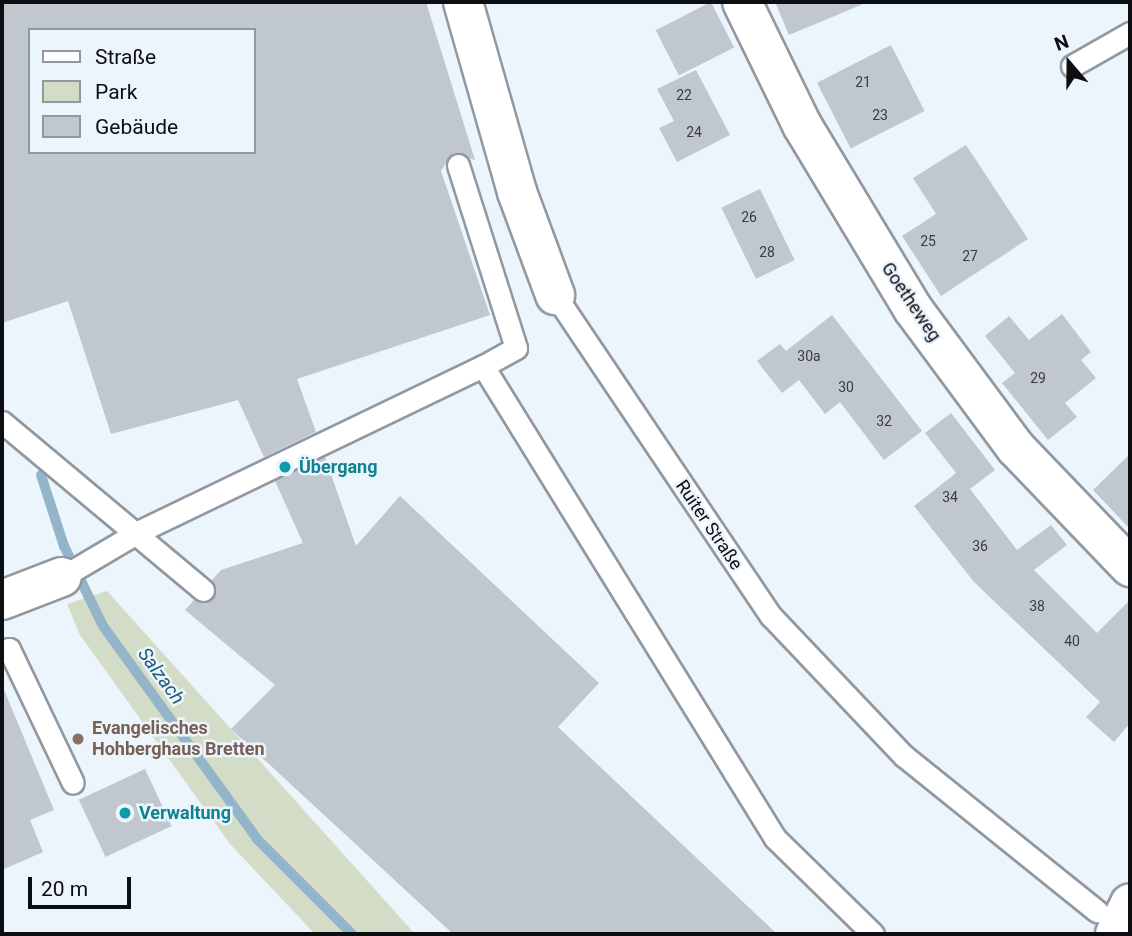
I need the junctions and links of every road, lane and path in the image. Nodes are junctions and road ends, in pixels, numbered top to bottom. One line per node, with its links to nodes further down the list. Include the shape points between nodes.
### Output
1 (463, 2): 6 (street, Ruiter Straße, via 517,192)
2 (742, 2): 12 (street, Goetheweg, via 835,184 914,309 1016,448)
3 (1130, 33): 4 (lane)
4 (1072, 66)
5 (458, 165): 7 (lane, via 516,348)
6 (555, 295): 18 (lane, Ruiter Straße, via 771,616 904,756)
7 (484, 366): 11 (lane); 19 (lane, via 775,838)
8 (2, 422): 9 (lane)
9 (22, 438): 10 (lane); 11 (lane)
10 (2, 447)
11 (138, 532): 13 (lane); 14 (lane)
12 (1130, 567)
13 (62, 577): 15 (street)
14 (203, 590)
15 (2, 600)
16 (2, 651): 17 (lane, via 9,649)
17 (73, 783)
18 (1115, 918)
19 (873, 934)

